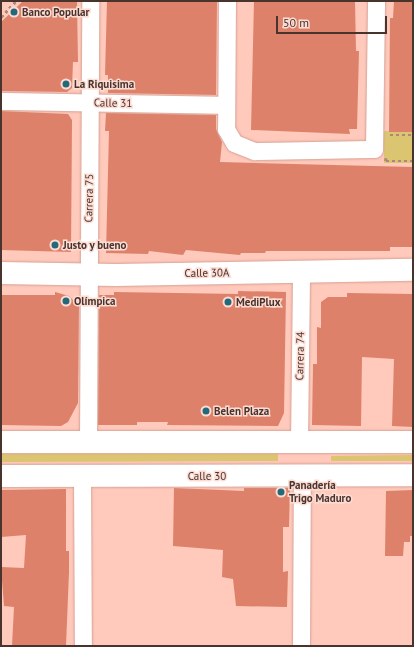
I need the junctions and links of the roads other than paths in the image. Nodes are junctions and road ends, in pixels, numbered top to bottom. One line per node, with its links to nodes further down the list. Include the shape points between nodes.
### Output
1 (90, 1): 5 (street, Carrera 75)
2 (227, 1): 6 (street)
3 (376, 1): 6 (street, via 380,152 254,151 234,143 226,129)
4 (1, 101): 5 (street, Calle 31)
5 (90, 103): 6 (street, Calle 31); 10 (street, Carrera 75)
6 (224, 105)
7 (413, 270): 8 (main road, Calle 30A)
8 (301, 271): 10 (main road, Calle 30A); 13 (street, Carrera 74)
9 (1, 273): 10 (main road, Calle 30A)
10 (88, 274): 12 (street, Carrera 75)
11 (1, 442): 12 (main road)
12 (88, 442): 13 (main road)
13 (299, 442): 14 (main road)
14 (413, 442)
15 (413, 475): 18 (main road, Calle 30)
16 (1, 476): 17 (main road, Calle 30)
17 (82, 476): 18 (main road, Calle 30); 19 (street)
18 (302, 476): 20 (street)
19 (83, 646)
20 (301, 646)

